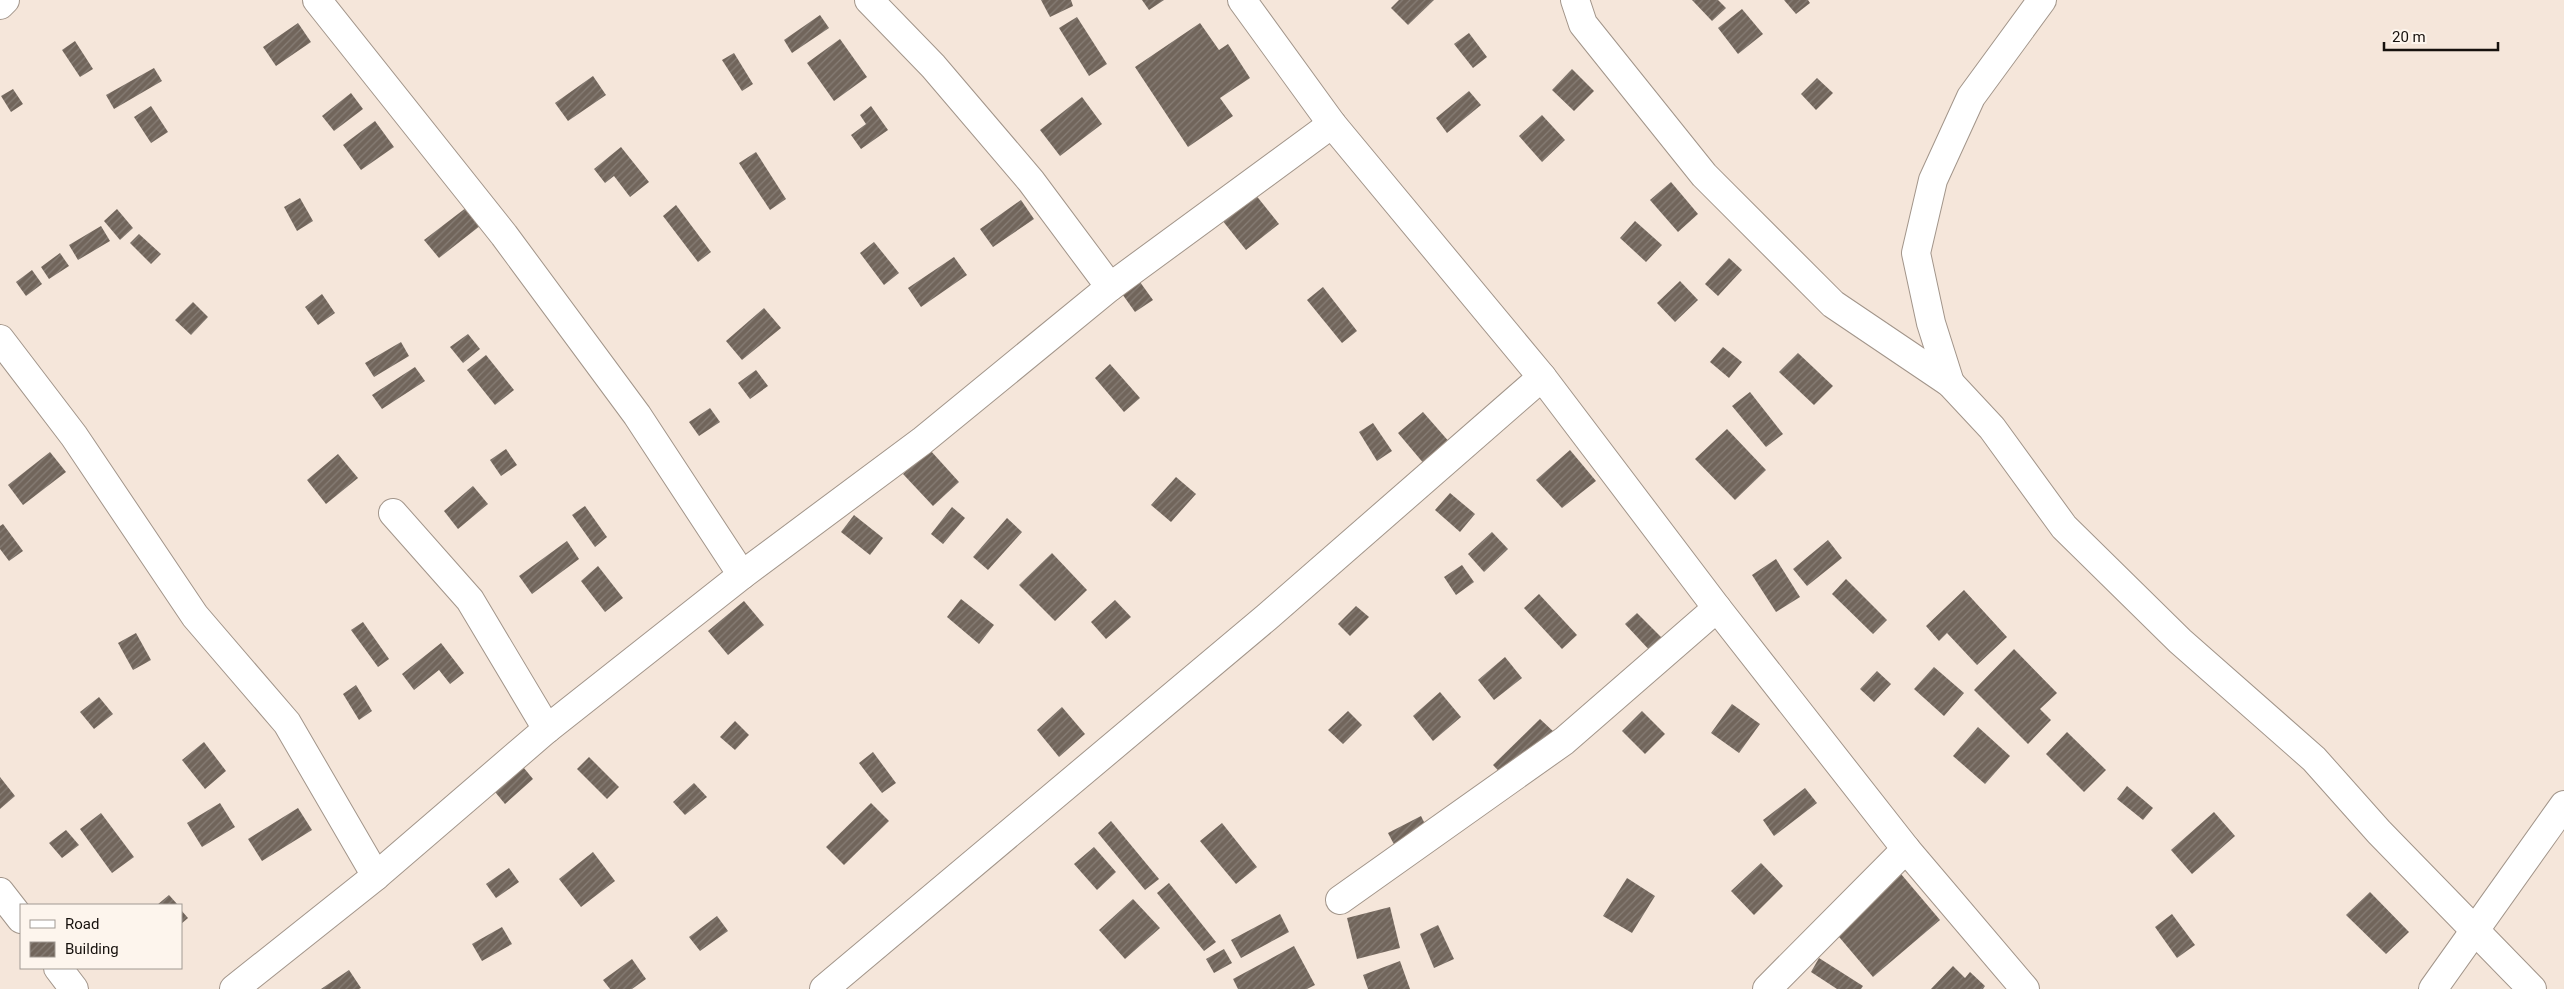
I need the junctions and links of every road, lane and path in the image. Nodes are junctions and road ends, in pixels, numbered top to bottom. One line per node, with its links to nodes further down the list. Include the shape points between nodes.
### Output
1 (5, 0): 7 (street)
2 (317, 0): 14 (street, via 504,235 637,415)
3 (869, 0): 9 (street, via 933,66 1031,182)
4 (1242, 0): 8 (street)
5 (1576, 0): 12 (street, via 1583,24 1704,175 1833,304)
6 (2042, 0): 12 (street, via 1971,97 1933,180 1916,253 1931,323)
7 (0, 5)
8 (1332, 124): 9 (street); 11 (street)
9 (1110, 287): 14 (street, via 922,440)
10 (0, 339): 19 (street, via 74,436 195,616 286,723)
11 (1542, 377): 15 (street); 27 (street, via 1267,617)
12 (1950, 383): 23 (street, via 1992,428 2064,527 2180,641 2314,759 2379,832)
13 (393, 513): 16 (street, via 470,600)
14 (742, 576): 16 (street)
15 (1717, 608): 18 (street); 21 (street, via 1564,742)
16 (547, 729): 19 (street)
17 (2564, 805): 23 (street)
18 (1906, 850): 28 (street); 29 (street)
19 (376, 876): 26 (street)
20 (0, 892): 22 (street)
21 (1340, 900)
22 (20, 918)
23 (2477, 930): 30 (street); 31 (street)
24 (59, 969): 25 (street)
25 (74, 989)
26 (234, 989)
27 (824, 989)
28 (1767, 989)
29 (2025, 989)
30 (2433, 989)
31 (2532, 989)

